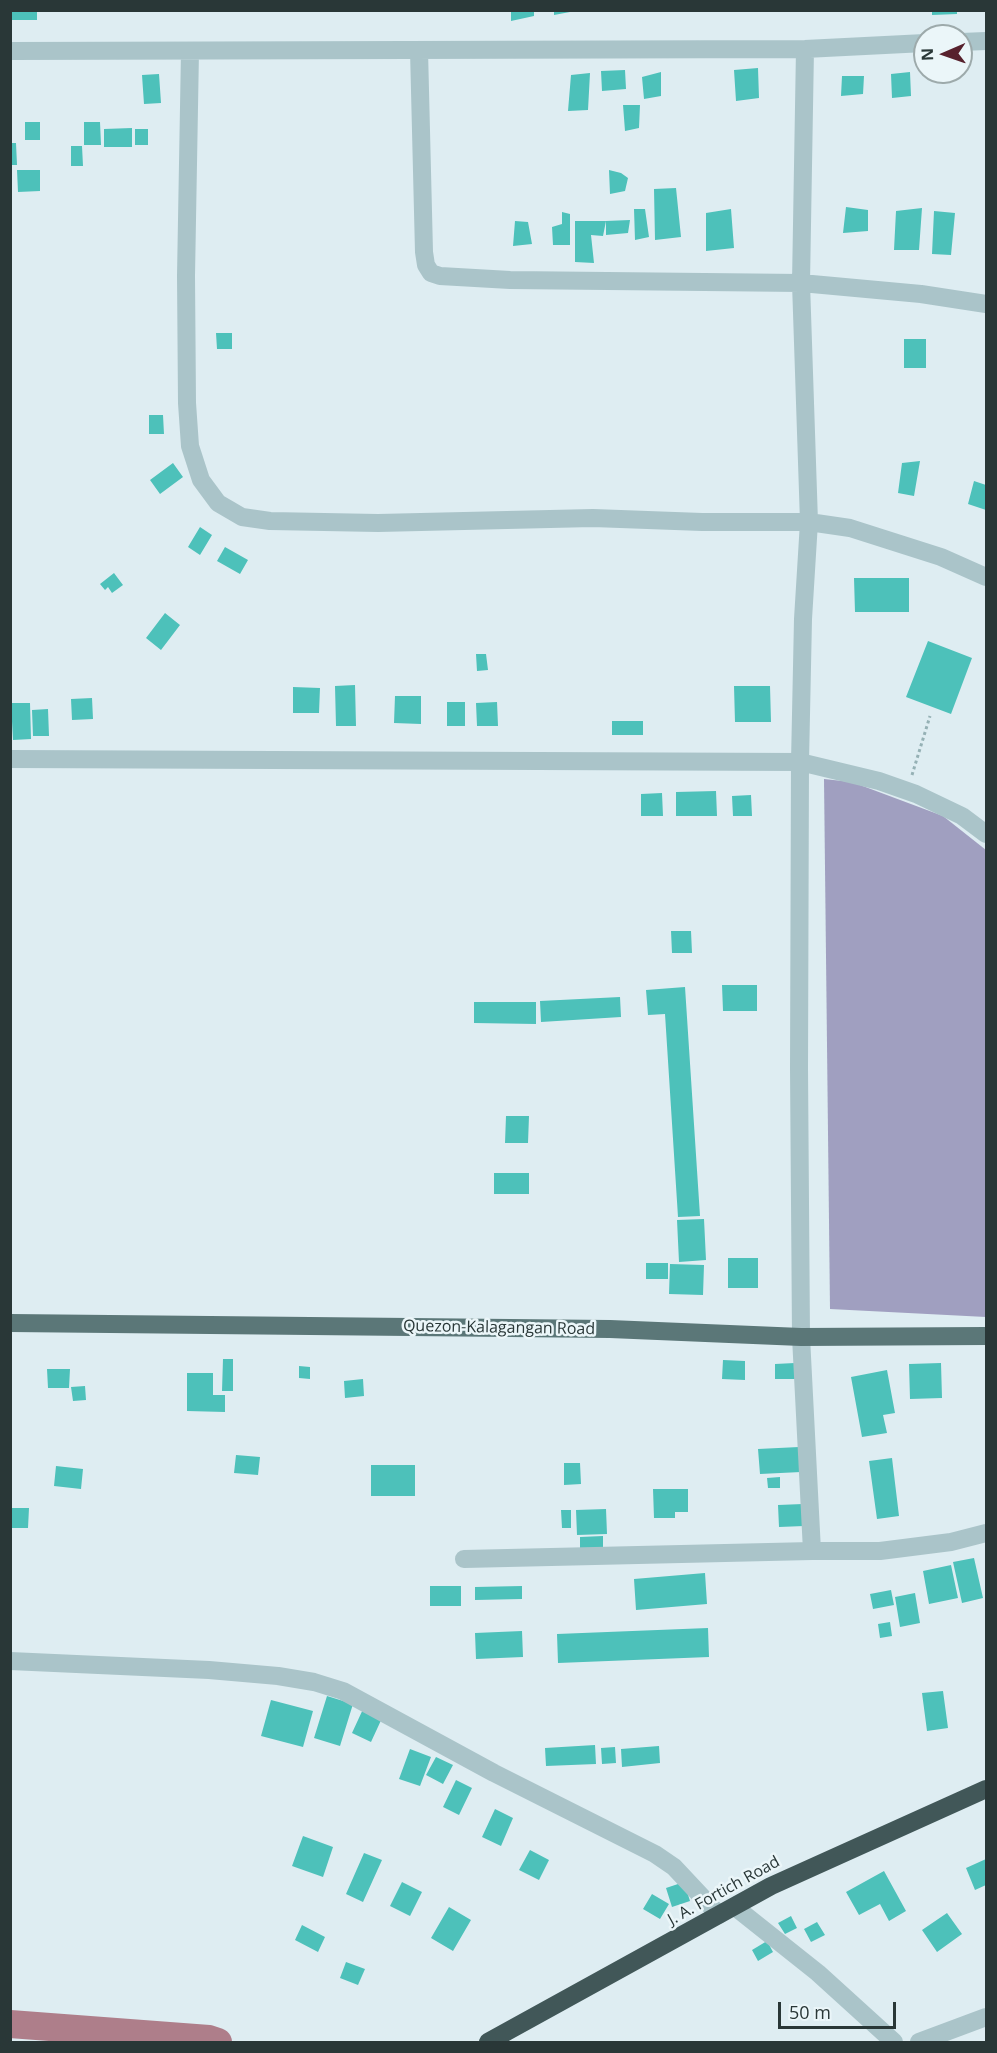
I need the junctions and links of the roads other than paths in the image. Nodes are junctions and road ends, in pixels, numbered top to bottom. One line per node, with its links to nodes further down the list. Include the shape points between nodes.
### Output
1 (913, 44): 2 (street)
2 (805, 49): 3 (street); 6 (street)
3 (419, 50): 5 (street); 6 (street, via 424,252 431,273 510,280)
4 (10, 51): 5 (street)
5 (190, 51): 8 (street, via 187,403 190,446 201,480 218,503 242,518 270,521 378,523 593,518)
6 (801, 283): 7 (street); 8 (street)
7 (987, 304)
8 (808, 522): 9 (street, via 850,528 941,557); 11 (street)
9 (987, 577)
10 (10, 759): 11 (street)
11 (800, 762): 12 (street, via 907,790 962,816); 14 (street)
12 (987, 834)
13 (10, 1323): 14 (main road, Quezon-Kalagangan Road, via 610,1329)
14 (801, 1336): 15 (main road, Quezon-Kalagangan Road); 17 (street)
15 (987, 1336)
16 (987, 1533): 17 (street, via 880,1551)
17 (812, 1551): 18 (street)
18 (464, 1559)
19 (10, 1661): 21 (street, via 266,1674 343,1690 494,1773 655,1854)
20 (987, 1789): 21 (highway, J. A. Fortich Road, via 802,1870)
21 (727, 1911): 23 (highway, J. A. Fortich Road); 24 (street, via 818,1973)
22 (987, 2017): 25 (street)
23 (488, 2043)
24 (894, 2043)
25 (919, 2043)

